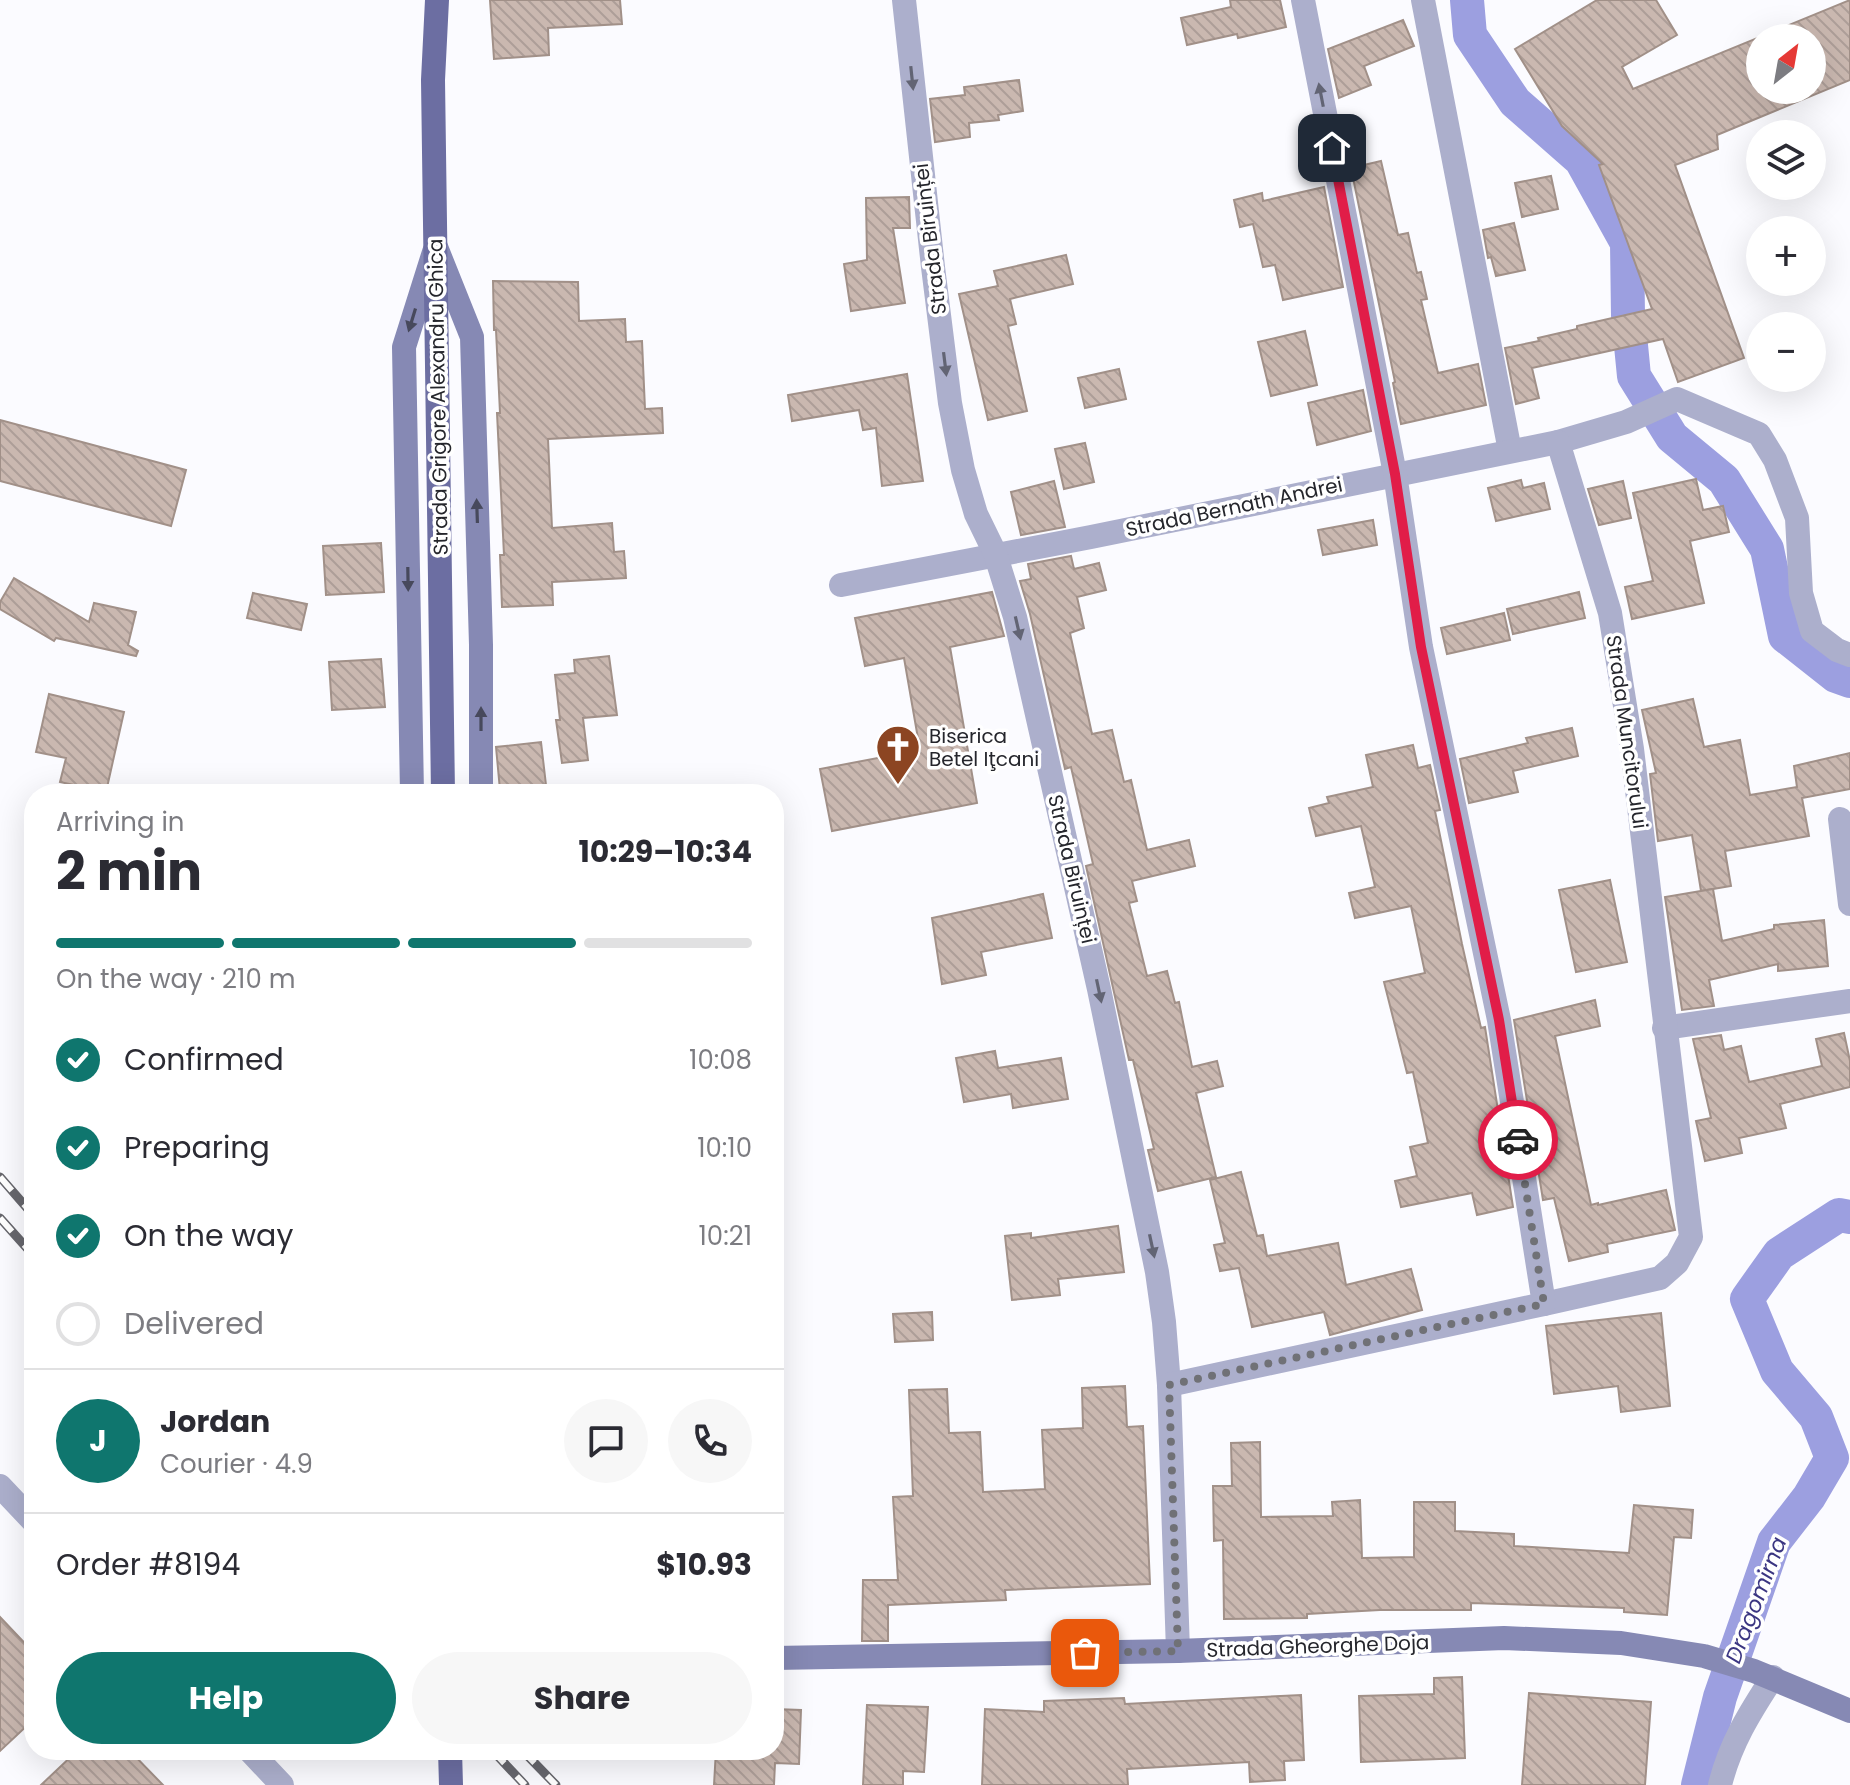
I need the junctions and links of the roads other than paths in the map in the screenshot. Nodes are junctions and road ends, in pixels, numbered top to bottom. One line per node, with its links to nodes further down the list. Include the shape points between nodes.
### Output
1 (437, 0): 5 (main road, Strada Grigore Alexandru Ghica)
2 (904, 0): 9 (street, Strada Biruinței, one-way to 9, via 950,403 976,514)
3 (1303, 0): 8 (street, one-way to 3)
4 (1423, 0): 7 (street)
5 (436, 246): 12 (main road, one-way to 12, via 404,347); 13 (main road, Strada Grigore Alexandru Ghica); 14 (main road, one-way to 5, via 472,337)
6 (1558, 442): 7 (street, Strada Bernath Andrei); 11 (street, Strada Bernath Andrei, via 1626,422 1677,399 1759,434 1797,518 1801,593 1812,631); 18 (street, Strada Muncitorului, via 1610,613 1632,749)
7 (1510, 451): 8 (street, Strada Bernath Andrei)
8 (1395, 474): 9 (street, Strada Bernath Andrei); 19 (street, via 1421,647 1499,1020)
9 (995, 553): 10 (street, Strada Bernath Andrei); 20 (street, Strada Biruinței, one-way to 20, via 1015,617 1102,1004 1157,1272)
10 (841, 585)
11 (1850, 655)
12 (412, 784)
13 (443, 784)
14 (481, 784)
15 (1840, 819): 16 (street)
16 (1850, 904)
17 (1850, 1001): 18 (street)
18 (1664, 1028): 19 (street, Strada Muncitorului, via 1691,1237 1677,1263 1660,1278)
19 (1544, 1304): 20 (street, Strada Muncitorului)
20 (1169, 1385): 23 (street, Strada Biruinței)
21 (0, 1486): 22 (street)
22 (24, 1511)
23 (1178, 1651): 24 (main road, Strada Gheorghe Doja); 25 (main road, Strada Gheorghe Doja, via 1504,1638 1621,1643 1704,1656)
24 (784, 1658)
25 (1764, 1674): 26 (main road, Strada Gheorghe Doja); 31 (street, via 1726,1757)
26 (1848, 1703)
27 (258, 1760): 29 (street)
28 (450, 1760): 30 (main road)
29 (282, 1785)
30 (451, 1785)
31 (1720, 1785)

